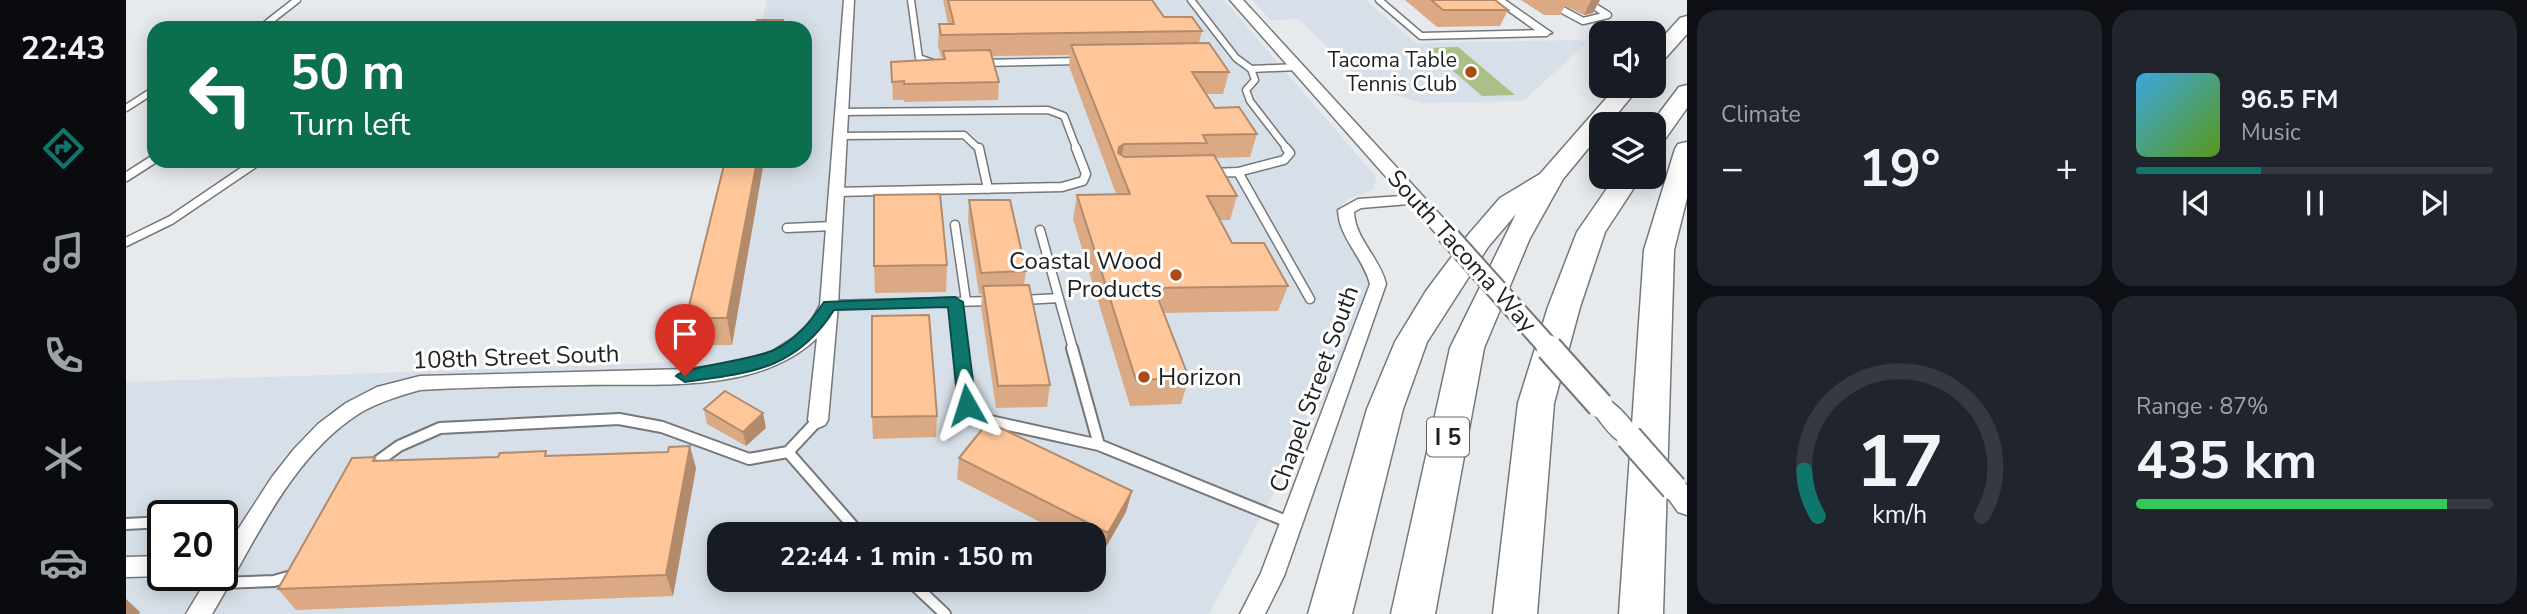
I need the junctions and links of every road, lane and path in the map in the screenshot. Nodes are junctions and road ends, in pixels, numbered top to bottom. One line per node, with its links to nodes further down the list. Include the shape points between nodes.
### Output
1 (297, 0): 10 (lane)
2 (849, 0): 27 (street)
3 (911, 0): 17 (lane, via 919,58)
4 (1191, 0): 15 (lane)
5 (1236, 0): 19 (street, South Tacoma Way)
6 (1378, 0): 12 (lane, via 1421,36)
7 (1498, 0): 12 (street)
8 (1544, 0): 9 (lane, via 1580,21 1597,22 1608,15)
9 (1584, 0)
10 (270, 21)
11 (1687, 23): 13 (highway)
12 (1546, 33)
13 (1666, 46)
14 (1222, 58): 15 (lane)
15 (1236, 58): 20 (lane)
16 (1085, 61): 18 (lane)
17 (948, 63)
18 (975, 63)
19 (1297, 67): 20 (lane); 40 (street, South Tacoma Way)
20 (1251, 69): 33 (lane, via 1255,80 1246,90 1250,101 1290,153 1284,160)
21 (147, 91): 24 (lane)
22 (1687, 92): 28 (highway)
23 (147, 94): 26 (lane)
24 (126, 98)
25 (1619, 98): 35 (highway, I 5)
26 (126, 108)
27 (841, 112): 29 (street); 37 (lane, via 1048,110 1064,116 1086,174 1083,181 1062,187)
28 (1666, 121)
29 (839, 136): 37 (lane, via 964,135 980,146); 39 (street)
30 (1687, 149): 74 (highway, via 1659,250)
31 (147, 164): 36 (lane)
32 (248, 168): 45 (lane, via 171,220)
33 (1238, 172): 34 (lane); 47 (lane)
34 (1199, 173)
35 (1552, 176): 71 (highway, via 1510,205 1478,241 1411,342 1385,409); 72 (highway, I 5, via 1516,238 1467,348)
36 (126, 177)
37 (988, 189): 39 (lane)
38 (1620, 189): 73 (highway, via 1591,232 1536,403)
39 (835, 192): 42 (street)
40 (1416, 200): 56 (street, South Tacoma Way, bridge); 59 (street, Chapel Street South, via 1358,204 1346,210 1378,284)
41 (954, 225): 50 (lane)
42 (833, 226): 43 (lane); 51 (street)
43 (787, 228)
44 (1040, 230): 46 (lane)
45 (126, 242)
46 (1059, 298): 49 (lane); 53 (lane)
47 (1310, 299)
48 (1004, 300): 50 (lane)
49 (1017, 300)
50 (961, 302): 51 (lane); 53 (lane, via 967,405 972,414)
51 (829, 305): 52 (street); 61 (street, 108th Street South, via 817,326 798,344 742,368 685,376 420,383 379,393 352,405 328,426 300,457)
52 (818, 420): 54 (lane)
53 (1098, 446): 59 (lane)
54 (788, 452): 55 (lane, via 749,459 662,427 619,419 440,428 399,446); 57 (lane)
55 (357, 476)
56 (1680, 496)
57 (849, 522)
58 (147, 523): 60 (lane)
59 (1291, 523): 70 (street, Chapel Street South)
60 (126, 524)
61 (238, 547)
62 (147, 566): 63 (street)
63 (126, 567)
64 (300, 568): 65 (lane, via 295,575 274,581)
65 (238, 573)
66 (211, 591): 68 (street, 108th Street South)
67 (922, 592): 69 (lane)
68 (198, 614)
69 (945, 614)
70 (1252, 614)
71 (1330, 614)
72 (1413, 614)
73 (1516, 614)
74 (1641, 614)

